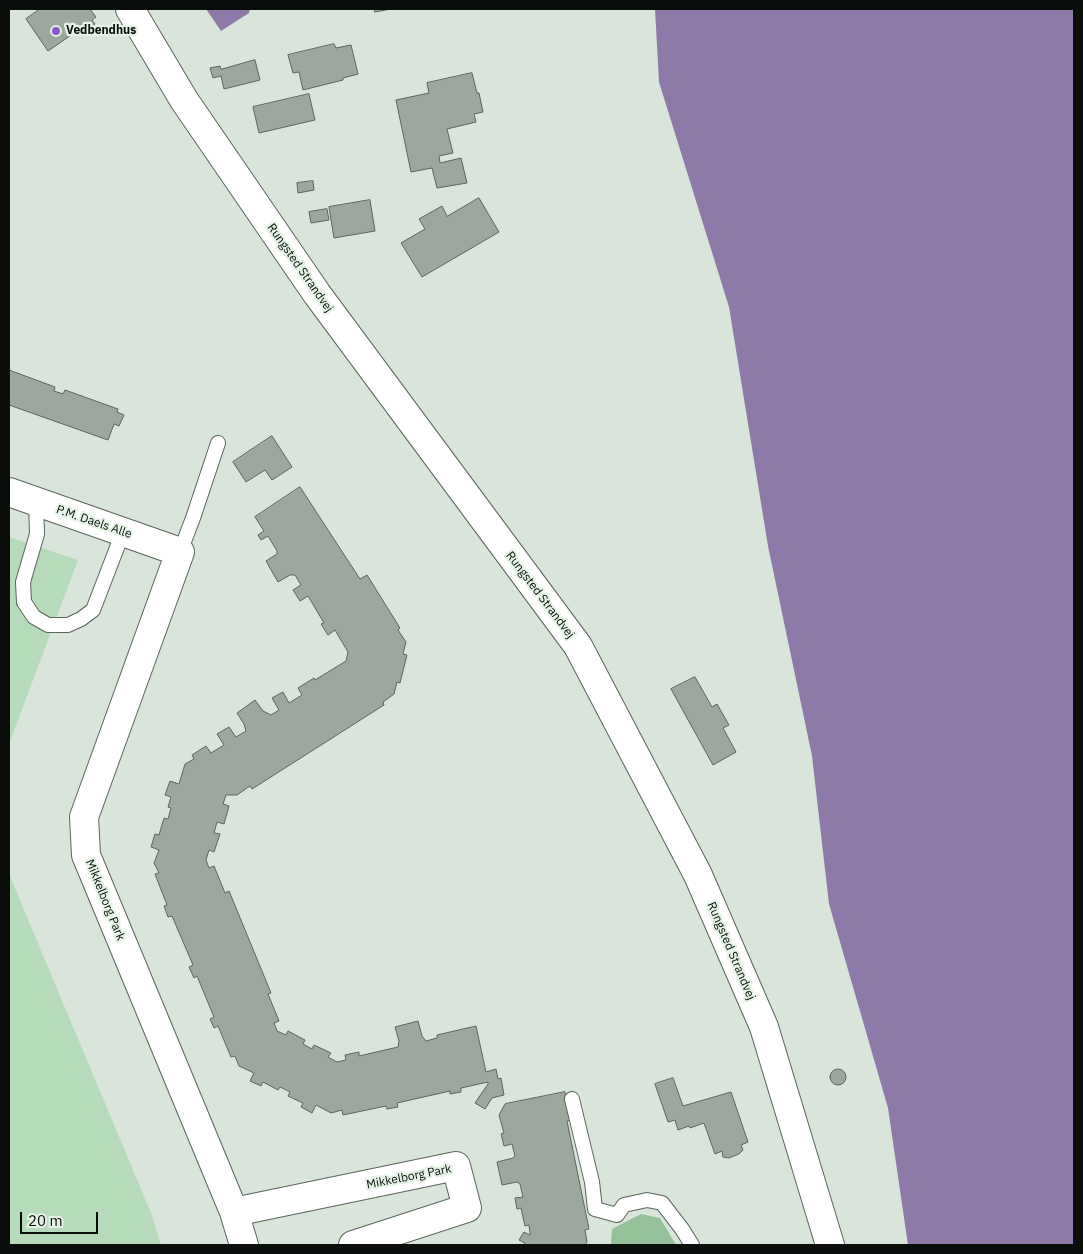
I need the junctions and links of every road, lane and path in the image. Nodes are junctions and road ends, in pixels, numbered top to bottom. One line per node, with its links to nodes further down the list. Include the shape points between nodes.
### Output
1 (130, 9): 12 (main road, Rungsted Strandvej, via 184,100 317,294 578,646 698,875 764,1026)
2 (218, 443): 6 (lane)
3 (9, 492): 4 (main road, P.M. Daels Alle)
4 (36, 502): 5 (main road, P.M. Daels Alle); 5 (lane, via 37,534 23,582 24,602 34,617 48,625 68,626 93,610)
5 (123, 532): 6 (main road, P.M. Daels Alle)
6 (180, 552): 8 (main road, Mikkelborg Park, via 84,817 86,856)
7 (572, 1099): 11 (lane, via 595,1208 617,1215 624,1205 647,1200 662,1203)
8 (234, 1212): 9 (main road, Mikkelborg Park); 10 (main road, Mikkelborg Park, via 456,1166 466,1208)
9 (244, 1245)
10 (353, 1245)
11 (692, 1245)
12 (830, 1245)

